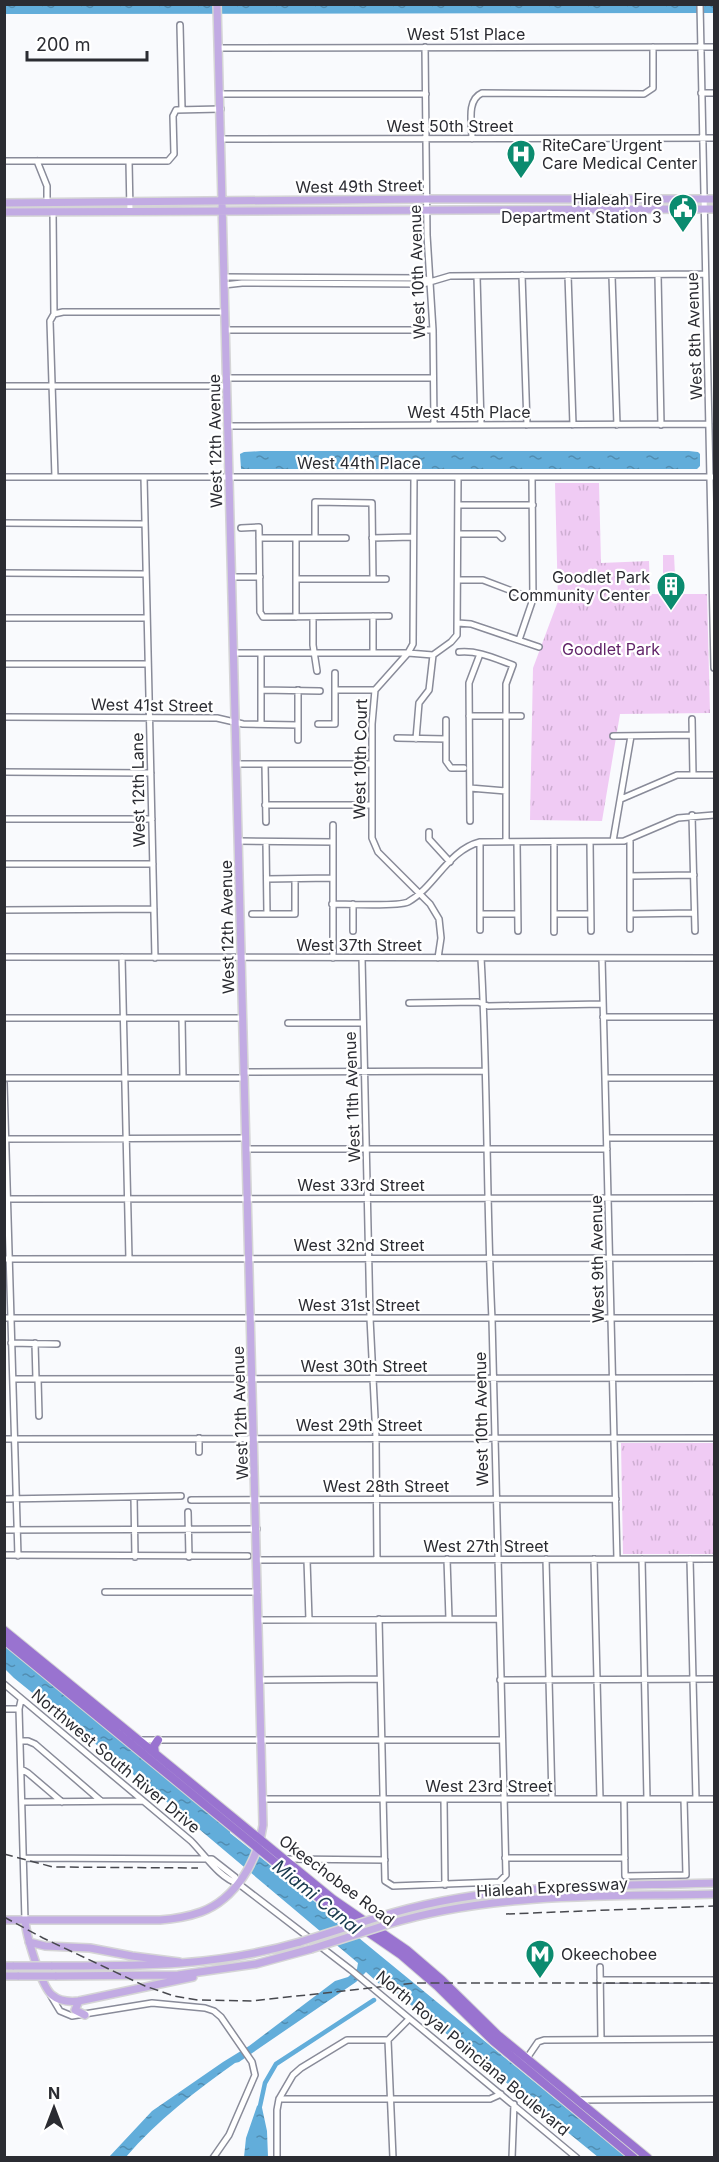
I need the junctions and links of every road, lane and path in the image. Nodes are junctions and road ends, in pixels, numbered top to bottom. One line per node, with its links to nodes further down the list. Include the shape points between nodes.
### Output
1 (217, 4): 7 (main road, West 12th Avenue)
2 (700, 4): 8 (street, West 8th Avenue)
3 (180, 25): 13 (street)
4 (424, 47): 5 (street, West 51st Place); 7 (street, West 51st Place); 12 (street, West 10th Avenue)
5 (653, 47): 8 (street, West 51st Place); 19 (street, via 653,88 644,93 475,96 471,102)
6 (714, 47): 8 (street, West 51st Place)
7 (218, 48): 11 (main road, West 12th Avenue)
8 (700, 48): 9 (street, West 8th Avenue)
9 (701, 93): 10 (street); 15 (street, West 8th Avenue)
10 (714, 93)
11 (220, 94): 12 (street); 14 (main road, West 12th Avenue)
12 (426, 94): 18 (street, West 10th Avenue)
13 (182, 109): 14 (street); 22 (street, via 173,115 172,158)
14 (221, 109): 17 (main road, West 12th Avenue)
15 (702, 138): 16 (street, West 50th Street); 19 (street, West 50th Street); 27 (street, West 8th Avenue)
16 (714, 138)
17 (221, 139): 18 (street, West 50th Street); 30 (main road, West 12th Avenue)
18 (427, 139): 19 (street, West 50th Street); 23 (street, West 10th Avenue)
19 (472, 140)
20 (4, 161): 21 (street)
21 (37, 161): 22 (street); 32 (street, via 46,179)
22 (129, 161): 34 (street)
23 (428, 199): 24 (main road, West 49th Street); 29 (main road, West 49th Street); 39 (street, West 10th Avenue)
24 (530, 199): 25 (main road, West 49th Street); 40 (main road, via 509,203)
25 (564, 199): 26 (main road, West 49th Street); 41 (main road)
26 (663, 199): 27 (main road, West 49th Street); 35 (main road, via 639,202)
27 (704, 199): 28 (main road, West 49th Street); 36 (street, West 8th Avenue)
28 (714, 199)
29 (348, 200): 30 (main road, West 49th Street); 38 (main road, via 324,203)
30 (222, 202): 34 (main road, West 49th Street); 42 (main road, West 12th Avenue)
31 (4, 203): 32 (main road, West 49th Street)
32 (47, 203): 33 (main road, West 49th Street); 43 (main road, via 42,208)
33 (90, 203): 34 (main road, West 49th Street); 44 (main road, via 58,207)
34 (130, 203): 45 (street)
35 (634, 209): 36 (main road, West 49th Street); 41 (main road, West 49th Street)
36 (704, 209): 37 (main road, West 49th Street); 46 (street, West 8th Avenue)
37 (714, 209)
38 (317, 210): 39 (main road, West 49th Street); 42 (main road, West 49th Street)
39 (427, 210): 40 (main road, West 49th Street); 53 (street, West 10th Avenue)
40 (505, 210): 41 (main road, West 49th Street)
41 (564, 210)
42 (223, 211): 45 (main road, West 49th Street); 52 (main road, West 12th Avenue)
43 (5, 212): 44 (main road, West 49th Street)
44 (53, 212): 45 (main road, West 49th Street); 56 (street)
45 (130, 212)
46 (705, 274): 49 (street); 63 (street, West 8th Avenue)
47 (522, 275): 48 (street); 50 (street); 66 (street)
48 (568, 275): 51 (street); 67 (street)
49 (658, 275): 51 (street); 69 (street)
50 (477, 276): 53 (street); 65 (street)
51 (612, 276): 68 (street)
52 (224, 277): 53 (street); 54 (main road, West 12th Avenue)
53 (430, 280): 54 (street, via 423,284); 58 (street, West 10th Avenue)
54 (224, 285): 55 (main road, West 12th Avenue)
55 (225, 312): 56 (street); 57 (main road, West 12th Avenue)
56 (54, 314): 62 (street, via 50,321)
57 (225, 330): 58 (street); 60 (main road, West 12th Avenue)
58 (433, 330): 59 (street, West 10th Avenue)
59 (433, 378): 60 (street); 64 (street, West 10th Avenue)
60 (227, 382): 62 (street); 70 (main road, West 12th Avenue)
61 (4, 386): 62 (street)
62 (52, 386): 72 (street)
63 (709, 424): 69 (street, West 45th Place); 78 (street, West 8th Avenue)
64 (434, 425): 65 (street, West 45th Place); 70 (street, West 45th Place)
65 (480, 425): 66 (street, West 45th Place)
66 (527, 425): 67 (street, West 45th Place)
67 (573, 425): 68 (street, West 45th Place)
68 (617, 425): 69 (street, West 45th Place)
69 (662, 425)
70 (228, 426): 74 (main road, West 12th Avenue)
71 (4, 477): 72 (street, West 44th Place)
72 (55, 477): 73 (street, West 44th Place)
73 (144, 477): 74 (street, West 44th Place); 82 (street, West 12th Lane)
74 (229, 477): 75 (street, West 44th Place); 95 (main road, West 12th Avenue)
75 (414, 477): 76 (street, West 44th Place); 86 (street)
76 (458, 477): 77 (street, West 44th Place); 79 (street)
77 (532, 477): 78 (street, West 44th Place); 80 (street)
78 (712, 477): 83 (street, West 8th Avenue)
79 (458, 505): 80 (street); 85 (street)
80 (533, 505): 101 (street)
81 (4, 524): 82 (street)
82 (145, 524): 94 (street, West 12th Lane)
83 (713, 524): 121 (street, West 8th Avenue)
84 (241, 528): 87 (street, via 259,527)
85 (459, 534): 92 (street, via 498,534); 100 (street)
86 (413, 537): 91 (street); 115 (street, via 413,644)
87 (259, 538): 88 (street); 96 (street)
88 (296, 538): 89 (street); 97 (street)
89 (315, 538): 90 (street); 91 (street, via 315,502 372,503)
90 (346, 538)
91 (372, 538): 98 (street)
92 (502, 538)
93 (4, 573): 94 (street)
94 (146, 574): 107 (street, West 12th Lane)
95 (232, 577): 96 (street); 113 (main road, West 12th Avenue)
96 (260, 577): 104 (street, via 263,616)
97 (296, 579): 98 (street); 104 (street)
98 (373, 579): 99 (street)
99 (386, 579)
100 (458, 580): 101 (street, via 483,580); 108 (street)
101 (533, 599): 109 (street)
102 (373, 616): 103 (street); 105 (street); 114 (street)
103 (388, 616)
104 (296, 617): 105 (street)
105 (313, 617): 111 (street)
106 (4, 618): 107 (street)
107 (147, 618): 120 (street, West 12th Lane)
108 (458, 623): 109 (street); 118 (street, via 457,635)
109 (519, 640): 110 (street)
110 (539, 647)
111 (315, 652): 114 (street); 116 (street); 122 (street)
112 (459, 652): 117 (street)
113 (234, 653): 116 (street); 136 (main road, West 12th Avenue)
114 (373, 653): 115 (street)
115 (408, 653): 118 (street); 127 (street, West 10th Court)
116 (261, 654): 124 (street)
117 (480, 654): 132 (street, via 469,683); 133 (street, via 513,665 506,684)
118 (433, 655): 144 (street, via 429,690 419,703)
119 (4, 664): 120 (street)
120 (148, 664): 131 (street, West 12th Lane)
121 (714, 668)
122 (317, 671)
123 (335, 673): 126 (street)
124 (261, 690): 125 (street); 137 (street)
125 (298, 690): 128 (street); 139 (street)
126 (336, 690): 127 (street); 138 (street, via 335,724)
127 (375, 690): 149 (street, West 10th Court)
128 (320, 691)
129 (521, 716): 133 (street)
130 (4, 717): 131 (street, West 41st Street)
131 (150, 717): 136 (street, West 41st Street); 152 (street, West 12th Lane)
132 (469, 717): 133 (street); 155 (street)
133 (506, 717): 156 (street)
134 (692, 719): 140 (street)
135 (446, 720): 145 (street)
136 (236, 721): 137 (street, West 41st Street); 147 (main road, West 12th Avenue)
137 (261, 724): 139 (street, West 41st Street)
138 (318, 724)
139 (298, 725): 146 (street)
140 (692, 735): 142 (street); 153 (street)
141 (614, 736): 142 (street)
142 (631, 736): 157 (street)
143 (397, 738): 144 (street)
144 (416, 739): 145 (street)
145 (446, 739): 150 (street, via 446,761 451,768)
146 (298, 740)
147 (236, 764): 148 (street); 169 (main road, West 12th Avenue)
148 (265, 764): 149 (street); 158 (street)
149 (372, 764): 159 (street, West 10th Court)
150 (464, 768)
151 (4, 772): 152 (street)
152 (151, 773): 163 (street, West 12th Lane)
153 (693, 775): 154 (street); 157 (street, via 677,775)
154 (714, 775)
155 (470, 788): 156 (street); 164 (street)
156 (506, 790): 174 (street)
157 (621, 799): 170 (street)
158 (266, 805): 159 (street); 165 (street)
159 (372, 805): 186 (street, West 10th Court, via 372,838 378,852)
160 (692, 815): 161 (street); 168 (street); 181 (street)
161 (714, 815)
162 (4, 819): 163 (street)
163 (152, 819): 180 (street, West 12th Lane)
164 (470, 821)
165 (266, 822)
166 (333, 825): 172 (street)
167 (429, 832): 178 (street, via 429,839)
168 (630, 839): 170 (street); 182 (street)
169 (238, 841): 171 (street); 215 (main road, West 12th Avenue)
170 (613, 841): 177 (street)
171 (266, 842): 172 (street); 184 (street)
172 (333, 842): 183 (street)
173 (480, 842): 174 (street); 178 (street, via 464,849); 194 (street)
174 (506, 842): 175 (street)
175 (517, 842): 176 (street); 195 (street)
176 (554, 842): 177 (street); 196 (street)
177 (590, 842): 197 (street)
178 (450, 862): 186 (street)
179 (4, 864): 180 (street)
180 (153, 864): 189 (street, West 12th Lane)
181 (694, 875): 182 (street); 191 (street)
182 (630, 876): 198 (street)
183 (332, 878): 185 (street); 187 (street)
184 (267, 879): 185 (street); 193 (street)
185 (295, 879): 193 (street, via 295,914)
186 (419, 893): 188 (street, via 406,903); 212 (street, West 10th Court, via 439,919)
187 (332, 904): 188 (street); 210 (street)
188 (353, 904): 203 (street)
189 (154, 909): 190 (street); 209 (street, West 12th Lane)
190 (4, 910)
191 (694, 913): 198 (street); 202 (street)
192 (252, 914): 193 (street)
193 (267, 914)
194 (480, 914): 195 (street); 200 (street)
195 (517, 914): 204 (street)
196 (554, 914): 197 (street); 205 (street)
197 (590, 914): 201 (street)
198 (630, 914): 199 (street)
199 (630, 929)
200 (480, 930)
201 (591, 931)
202 (695, 931)
203 (353, 932)
204 (518, 932)
205 (554, 932)
206 (4, 957): 207 (street, West 37th Street)
207 (122, 957): 209 (street, West 37th Street); 222 (street)
208 (481, 957): 212 (street, West 37th Street); 213 (street, West 37th Street); 217 (street, West 10th Avenue)
209 (155, 958): 215 (street, West 37th Street)
210 (333, 958): 211 (street, West 37th Street); 215 (street, West 37th Street)
211 (362, 958): 212 (street, West 37th Street); 226 (street, West 11th Avenue)
212 (438, 958)
213 (602, 958): 214 (street, West 37th Street); 218 (street, West 9th Avenue)
214 (714, 958)
215 (240, 959): 224 (main road, West 12th Avenue)
216 (409, 1003): 217 (street)
217 (484, 1004): 218 (street); 227 (street, West 10th Avenue)
218 (603, 1004): 219 (street, West 9th Avenue)
219 (603, 1017): 220 (street); 233 (street, West 9th Avenue)
220 (714, 1017)
221 (4, 1018): 222 (street)
222 (123, 1018): 223 (street); 231 (street)
223 (182, 1018): 224 (street); 232 (street)
224 (242, 1018): 229 (main road, West 12th Avenue)
225 (288, 1023): 226 (street)
226 (363, 1023): 228 (street, West 11th Avenue)
227 (485, 1071): 228 (street); 243 (street, West 10th Avenue)
228 (365, 1072): 229 (street); 242 (street, West 11th Avenue)
229 (244, 1075): 232 (street); 236 (main road, West 12th Avenue)
230 (4, 1078): 231 (street)
231 (124, 1078): 232 (street); 238 (street)
232 (183, 1078)
233 (605, 1078): 234 (street); 239 (street, West 9th Avenue)
234 (714, 1078)
235 (4, 1083): 237 (street)
236 (246, 1137): 238 (street); 241 (main road, West 12th Avenue)
237 (5, 1138): 238 (street); 250 (street)
238 (126, 1138): 245 (street)
239 (607, 1138): 240 (street); 244 (street, West 9th Avenue)
240 (714, 1138)
241 (246, 1149): 242 (street); 246 (main road, West 12th Avenue)
242 (367, 1149): 243 (street); 251 (street, West 11th Avenue)
243 (486, 1149): 244 (street); 247 (street, West 10th Avenue)
244 (607, 1149): 248 (street, West 9th Avenue)
245 (127, 1198): 246 (street, West 33rd Street); 250 (street, West 33rd Street); 257 (street)
246 (247, 1198): 251 (street, West 33rd Street); 258 (main road, West 12th Avenue)
247 (488, 1198): 248 (street, West 33rd Street); 251 (street, West 33rd Street); 252 (street, West 10th Avenue)
248 (609, 1198): 249 (street, West 33rd Street); 254 (street, West 9th Avenue)
249 (714, 1198)
250 (8, 1199): 256 (street)
251 (368, 1199): 253 (street, West 11th Avenue)
252 (489, 1257): 253 (street, West 32nd Street); 254 (street, West 32nd Street); 264 (street, West 10th Avenue)
253 (370, 1258): 258 (street, West 32nd Street); 260 (street, West 11th Avenue)
254 (610, 1258): 255 (street, West 32nd Street); 261 (street, West 9th Avenue)
255 (714, 1258)
256 (6, 1259): 257 (street, West 32nd Street); 259 (street)
257 (129, 1259): 258 (street, West 32nd Street)
258 (249, 1259): 263 (main road, West 12th Avenue)
259 (7, 1318): 263 (street, West 31st Street); 265 (street)
260 (370, 1318): 263 (street, West 31st Street); 264 (street, West 31st Street); 274 (street, West 11th Avenue)
261 (612, 1318): 262 (street, West 31st Street); 264 (street, West 31st Street); 273 (street, West 9th Avenue)
262 (714, 1318)
263 (251, 1319): 271 (main road, West 12th Avenue)
264 (492, 1319): 272 (street, West 10th Avenue)
265 (11, 1343): 266 (street); 269 (street)
266 (35, 1343): 267 (street); 270 (street)
267 (57, 1344)
268 (714, 1378): 273 (street, West 30th Street)
269 (13, 1379): 270 (street, West 30th Street); 280 (street)
270 (37, 1379): 271 (street, West 30th Street); 275 (street)
271 (253, 1379): 274 (street, West 30th Street); 281 (main road, West 12th Avenue)
272 (494, 1379): 273 (street, West 30th Street); 274 (street, West 30th Street); 282 (street, West 10th Avenue)
273 (613, 1379): 283 (street, West 9th Avenue)
274 (373, 1380): 277 (street, West 11th Avenue)
275 (39, 1416)
276 (199, 1438): 280 (street, West 29th Street); 281 (street, West 29th Street); 284 (street)
277 (376, 1438): 281 (street, West 29th Street); 282 (street, West 29th Street); 289 (street, West 11th Avenue)
278 (714, 1438): 283 (street, West 29th Street)
279 (4, 1439): 280 (street, West 29th Street)
280 (14, 1439): 288 (street)
281 (255, 1439): 293 (main road, West 12th Avenue)
282 (495, 1439): 283 (street, West 29th Street); 290 (street, West 10th Avenue)
283 (615, 1439): 291 (street, West 9th Avenue)
284 (199, 1452)
285 (181, 1496): 286 (street)
286 (134, 1497): 288 (street); 295 (street)
287 (4, 1499): 288 (street)
288 (17, 1499): 298 (street)
289 (376, 1499): 290 (street, West 28th Street); 293 (street, West 28th Street); 315 (street, West 11th Avenue)
290 (497, 1499): 291 (street, West 28th Street); 306 (street, West 10th Avenue)
291 (616, 1499): 309 (street, West 9th Avenue)
292 (191, 1500): 293 (street, West 28th Street)
293 (256, 1500): 296 (main road, West 12th Avenue)
294 (188, 1512): 299 (street)
295 (135, 1529): 298 (street); 299 (street); 303 (street)
296 (257, 1529): 299 (street); 313 (main road, West 12th Avenue)
297 (4, 1530): 298 (street)
298 (17, 1530): 301 (street)
299 (189, 1530): 304 (street)
300 (4, 1555): 301 (street)
301 (18, 1556): 303 (street)
302 (248, 1556): 304 (street)
303 (135, 1557): 304 (street)
304 (189, 1557)
305 (447, 1559): 306 (street, West 27th Street); 315 (street, West 27th Street); 319 (street)
306 (497, 1559): 307 (street, West 27th Street); 320 (street, West 10th Avenue)
307 (546, 1559): 308 (street, West 27th Street); 326 (street)
308 (594, 1559): 309 (street, West 27th Street); 327 (street)
309 (617, 1559): 310 (street, West 27th Street)
310 (642, 1559): 311 (street, West 27th Street); 328 (street)
311 (690, 1559): 312 (street, West 27th Street); 329 (street)
312 (714, 1559)
313 (258, 1560): 314 (street, West 27th Street); 317 (main road, West 12th Avenue)
314 (307, 1560): 315 (street, West 27th Street); 322 (street)
315 (377, 1560)
316 (105, 1592): 317 (street)
317 (258, 1592): 321 (main road, West 12th Avenue)
318 (379, 1619): 319 (street); 322 (street); 325 (street)
319 (449, 1619): 320 (street)
320 (499, 1619): 332 (street, West 10th Avenue)
321 (259, 1620): 322 (street); 331 (main road, West 12th Avenue)
322 (309, 1620)
323 (4, 1630): 338 (highway, Okeechobee Road)
324 (4, 1641): 337 (highway, Okeechobee Road)
325 (380, 1679): 331 (street); 341 (street)
326 (549, 1679): 327 (street); 332 (street); 347 (street)
327 (597, 1679): 328 (street); 348 (street)
328 (645, 1679): 329 (street); 350 (street)
329 (693, 1679): 330 (street); 352 (street)
330 (714, 1679)
331 (260, 1680): 340 (main road, West 12th Avenue)
332 (500, 1680): 342 (street, West 10th Avenue)
333 (4, 1684): 334 (street, Northwest South River Drive)
334 (21, 1700): 336 (street); 358 (street, Northwest South River Drive)
335 (4, 1709): 336 (street)
336 (19, 1709): 343 (street)
337 (119, 1734): 338 (highway); 363 (highway, Okeechobee Road)
338 (138, 1740): 339 (street); 344 (highway, Okeechobee Road)
339 (158, 1740): 340 (street); 344 (highway)
340 (261, 1740): 341 (street); 346 (main road, West 12th Avenue)
341 (382, 1740): 342 (street); 354 (street)
342 (502, 1740): 356 (street, West 10th Avenue)
343 (20, 1741): 345 (street); 357 (street, via 35,1744)
344 (155, 1753): 361 (highway, Okeechobee Road)
345 (21, 1769): 359 (street); 360 (street)
346 (263, 1799): 354 (street, West 23rd Street); 361 (main road, West 12th Avenue)
347 (552, 1799): 348 (street, West 23rd Street); 356 (street, West 23rd Street)
348 (600, 1799): 349 (street, West 23rd Street)
349 (624, 1799): 350 (street, West 23rd Street); 366 (street)
350 (647, 1799): 351 (street, West 23rd Street)
351 (684, 1799): 352 (street, West 23rd Street); 366 (street, via 686,1875 626,1876)
352 (696, 1799): 353 (street, West 23rd Street)
353 (714, 1799)
354 (384, 1800): 355 (street, West 23rd Street); 370 (street)
355 (444, 1800): 356 (street, West 23rd Street); 373 (street)
356 (504, 1800): 365 (street, West 10th Avenue)
357 (101, 1801): 358 (street); 360 (street)
358 (143, 1801): 362 (street, Northwest South River Drive)
359 (22, 1802): 360 (street); 364 (street)
360 (62, 1802)
361 (261, 1840): 363 (main road, West 12th Avenue); 369 (highway, Okeechobee Road)
362 (200, 1850): 367 (street); 368 (street, Northwest South River Drive)
363 (258, 1852): 371 (main road, West 12th Avenue); 395 (highway, Okeechobee Road, via 401,1955 487,2036)
364 (24, 1858): 367 (street); 376 (street)
365 (505, 1858): 366 (street); 373 (street, West 10th Avenue, via 506,1875 499,1882)
366 (625, 1858)
367 (197, 1859): 368 (street)
368 (208, 1859): 371 (street, Northwest South River Drive, via 232,1882)
369 (285, 1859): 370 (street); 395 (highway, Okeechobee Road, via 344,1907 407,1950)
370 (385, 1860): 373 (street, via 385,1881 393,1886)
371 (241, 1881): 376 (main road, via 210,1908 183,1918); 383 (street, Northwest South River Drive)
372 (714, 1883): 380 (main road, Hialeah Expressway, bridge, via 511,1890 428,1903 300,1942 231,1959)
373 (445, 1885)
374 (714, 1894): 384 (main road, Hialeah Expressway, bridge, via 512,1900 436,1911 256,1964)
375 (4, 1920): 376 (main road)
376 (25, 1920): 377 (main road)
377 (28, 1942): 378 (main road); 379 (main road)
378 (45, 1946): 379 (main road); 380 (main road, via 90,1948)
379 (34, 1956): 388 (main road)
380 (187, 1964): 381 (main road, Hialeah Expressway, bridge)
381 (4, 1966)
382 (600, 1967): 386 (street)
383 (351, 1970): 391 (street, North Royal Poinciana Boulevard)
384 (203, 1972): 385 (main road, Hialeah Expressway, bridge, via 158,1976); 389 (main road, via 191,1978)
385 (4, 1976)
386 (600, 1980): 387 (street); 392 (street)
387 (714, 1980)
388 (50, 1994): 389 (main road, via 66,2001); 390 (street, via 64,2014)
389 (79, 2001): 390 (main road, via 75,2010)
390 (85, 2015): 402 (street, via 148,2003 205,2008 221,2017 255,2067 254,2080 229,2135)
391 (409, 2019): 394 (street); 396 (street, North Royal Poinciana Boulevard)
392 (601, 2039): 393 (street); 395 (street, via 544,2040)
393 (714, 2039)
394 (388, 2040): 397 (street, via 347,2040 301,2068); 399 (street)
395 (524, 2062): 400 (highway, Okeechobee Road); 407 (highway, Okeechobee Road)
396 (501, 2094): 399 (street, via 490,2100); 401 (street, North Royal Poinciana Boulevard)
397 (279, 2099): 399 (street); 403 (street)
398 (714, 2099): 400 (street)
399 (392, 2100): 404 (street)
400 (577, 2100): 408 (highway, Okeechobee Road)
401 (514, 2104): 405 (street); 406 (street, North Royal Poinciana Boulevard)
402 (213, 2157)
403 (277, 2157)
404 (393, 2157)
405 (512, 2157)
406 (577, 2157)
407 (634, 2157)
408 (648, 2157)

